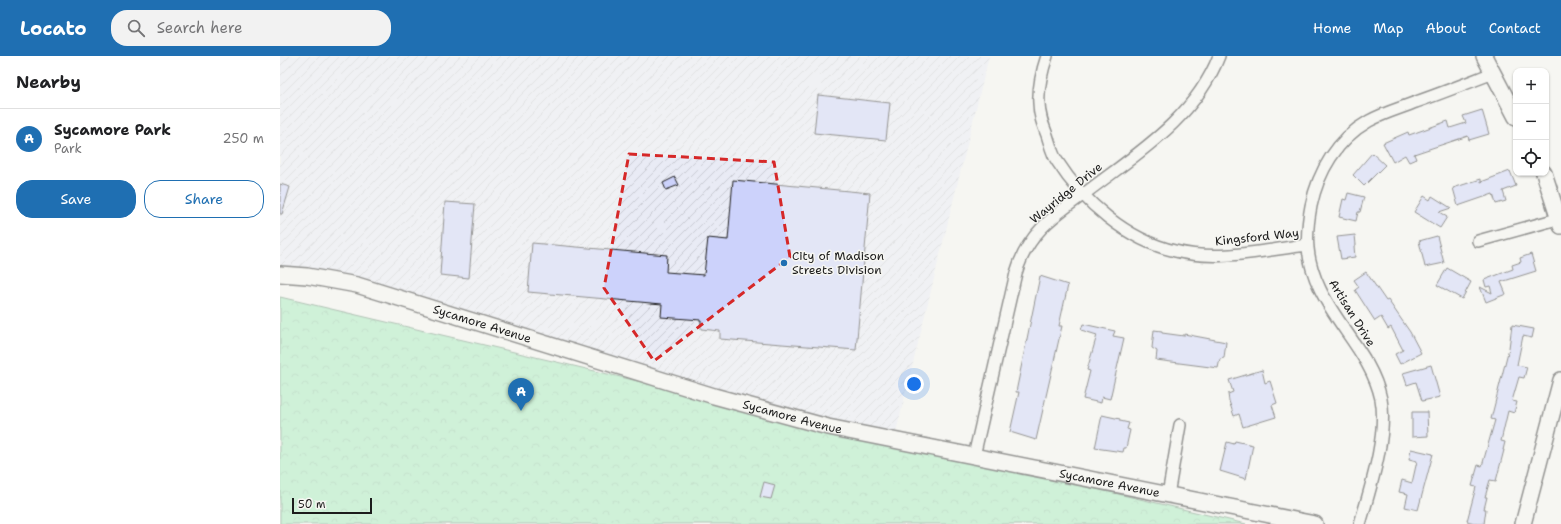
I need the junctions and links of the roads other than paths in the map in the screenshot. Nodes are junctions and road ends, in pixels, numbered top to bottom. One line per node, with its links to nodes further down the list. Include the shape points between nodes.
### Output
1 (1047, 56): 7 (street, Kingsford Way, via 1038,92 1041,118 1056,160)
2 (1219, 56): 7 (street, Wayridge Drive, via 1208,82 1183,115)
3 (1484, 56): 4 (street)
4 (1493, 73): 5 (street); 10 (street, Artisan Drive, via 1374,118 1349,137 1325,165 1318,180 1306,230)
5 (1513, 111)
6 (1545, 176): 8 (street)
7 (1084, 194): 10 (street, Kingsford Way, via 1106,217 1131,233 1174,251 1200,255 1231,255); 14 (street, Wayridge Drive, via 1031,238 1019,262)
8 (1560, 221): 9 (street)
9 (1478, 241)
10 (1307, 245): 17 (street, Artisan Drive, via 1312,269 1320,288 1363,357 1381,400 1382,423 1375,470)
11 (280, 274): 14 (street, Sycamore Avenue, via 357,285 714,396 828,427)
12 (1560, 384): 18 (street)
13 (1180, 425): 15 (street)
14 (974, 456): 15 (street, Sycamore Avenue)
15 (1168, 495): 16 (street, Sycamore Avenue)
16 (1315, 524)
17 (1360, 524)
18 (1523, 524)

